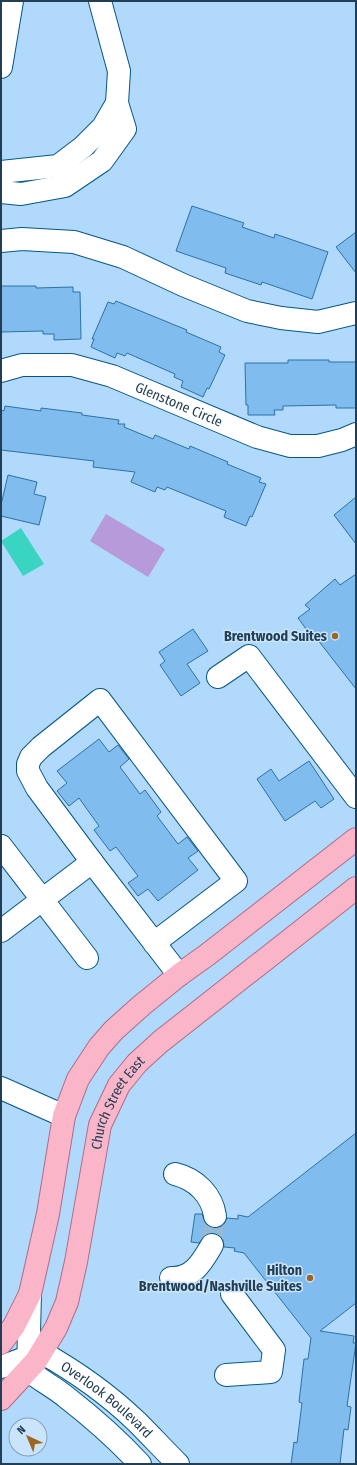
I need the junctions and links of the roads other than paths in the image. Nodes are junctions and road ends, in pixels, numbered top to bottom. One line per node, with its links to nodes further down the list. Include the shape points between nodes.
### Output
1 (12, 1): 3 (street)
2 (100, 1): 4 (street, via 119,71)
3 (1, 67)
4 (117, 103): 5 (street, via 103,127 84,148 58,166); 6 (street, via 125,129 102,161 65,186 20,194)
5 (1, 172)
6 (1, 192)
7 (1, 241): 8 (street, via 22,238 74,242 123,257 247,311 281,318 318,322)
8 (356, 314)
9 (1, 370): 10 (street, Glenstone Circle, via 22,365 72,365 112,376 257,437 290,446 318,446)
10 (356, 434)
11 (218, 677): 12 (street, via 249,656)
12 (356, 797)
13 (356, 839): 21 (main road)
14 (1, 846): 17 (street)
15 (92, 862): 17 (street); 19 (street); 19 (street, via 37,788 27,768 31,757 41,747 100,700 236,880)
16 (356, 888): 31 (main road, Church Street East, via 160,1042 136,1063 119,1085 100,1125 67,1302 56,1328)
17 (42, 900): 18 (street); 20 (street)
18 (1, 931)
19 (154, 943): 21 (street)
20 (87, 958)
21 (179, 975): 23 (main road, via 98,1046 78,1079)
22 (1, 1088): 23 (street)
23 (64, 1116): 28 (main road, via 46,1221)
24 (175, 1174): 25 (street, via 183,1176 201,1188 214,1207)
25 (215, 1216)
26 (212, 1245): 27 (street, via 197,1268 184,1277)
27 (171, 1278)
28 (30, 1294): 30 (main road, via 14,1326); 31 (street)
29 (232, 1294): 33 (street, via 274,1350 271,1372)
30 (1, 1343)
31 (33, 1360): 32 (street); 34 (main road, Church Street East); 35 (street, Overlook Boulevard, via 39,1380 64,1395 93,1418); 36 (street, Overlook Boulevard, via 89,1382 137,1422)
32 (1, 1368)
33 (226, 1375)
34 (1, 1399)
35 (140, 1464)
36 (178, 1464)

